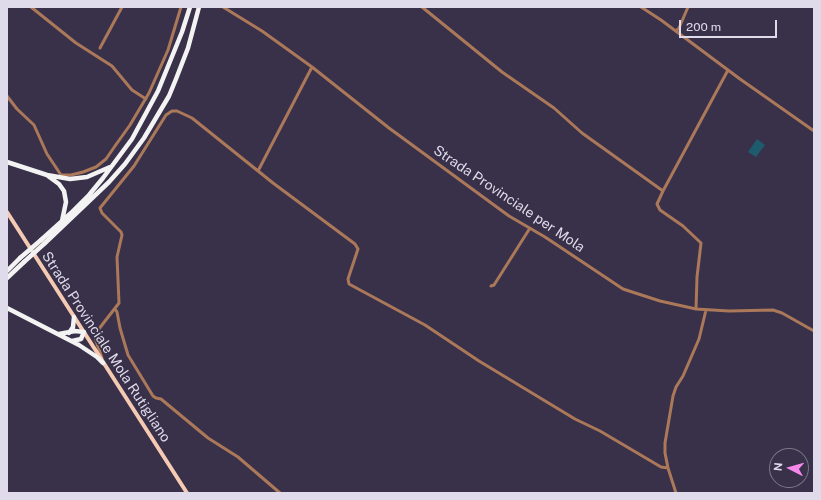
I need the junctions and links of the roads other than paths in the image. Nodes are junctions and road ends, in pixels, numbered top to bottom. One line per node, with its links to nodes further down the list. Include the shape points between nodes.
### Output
1 (31, 7): 15 (street, via 76,43 112,66 132,90)
2 (122, 7): 11 (street)
3 (181, 7): 15 (street, via 163,62)
4 (190, 7): 20 (highway, via 158,91 132,139)
5 (199, 7): 27 (highway, via 188,48 169,96 144,138 109,182)
6 (223, 7): 12 (street, Strada Provinciale per Mola)
7 (422, 7): 23 (street, via 502,72 554,108 582,133)
8 (641, 7): 10 (street)
9 (688, 7): 10 (street)
10 (676, 31): 13 (street)
11 (100, 48)
12 (312, 67): 21 (street); 26 (street, Strada Provinciale per Mola, via 443,169)
13 (728, 70): 16 (street); 23 (street)
14 (7, 96): 15 (street, via 34,125 47,154 61,175 84,172 106,159)
15 (146, 99)
16 (814, 131)
17 (7, 162): 18 (highway)
18 (13, 163): 19 (highway); 22 (highway)
19 (7, 165)
20 (113, 165): 22 (highway, via 77,179); 25 (highway, via 89,195)
21 (258, 171): 34 (street, via 186,114 172,111 166,115 134,166 100,208 122,235 117,257 119,303); 45 (street, via 357,246 358,250 348,279 349,284 425,325 575,419 661,467)
22 (47, 175): 25 (highway, via 59,184 66,196)
23 (663, 192): 35 (street, via 657,204 660,210 701,243)
24 (7, 212): 38 (main road, Strada Provinciale Mola Rutigliano)
25 (62, 221): 27 (highway)
26 (530, 228): 31 (street); 35 (street, Strada Provinciale per Mola, via 623,289)
27 (43, 241): 28 (highway, bridge)
28 (22, 260): 29 (highway); 30 (highway)
29 (7, 271)
30 (7, 278)
31 (491, 286)
32 (7, 303): 36 (highway)
33 (7, 308): 36 (highway)
34 (115, 309): 44 (street, via 95,334); 47 (street, via 128,355 153,396 161,399 208,438 238,457)
35 (696, 309): 37 (street, Strada Provinciale per Mola)
36 (13, 310): 42 (highway)
37 (706, 310): 39 (street, Strada Provinciale per Mola, via 773,310); 45 (street, via 699,338 673,396 665,442)
38 (74, 317): 40 (main road, Strada Provinciale Mola Rutigliano); 41 (highway, via 73,327)
39 (814, 331)
40 (84, 332): 41 (highway); 43 (highway, via 81,339); 44 (main road, Strada Provinciale Mola Rutigliano)
41 (69, 333): 42 (highway)
42 (58, 334): 43 (highway)
43 (70, 341): 44 (highway, via 89,351)
44 (104, 364): 46 (main road, Strada Provinciale Mola Rutigliano)
45 (668, 468): 48 (street)
46 (187, 493)
47 (280, 493)
48 (676, 493)

